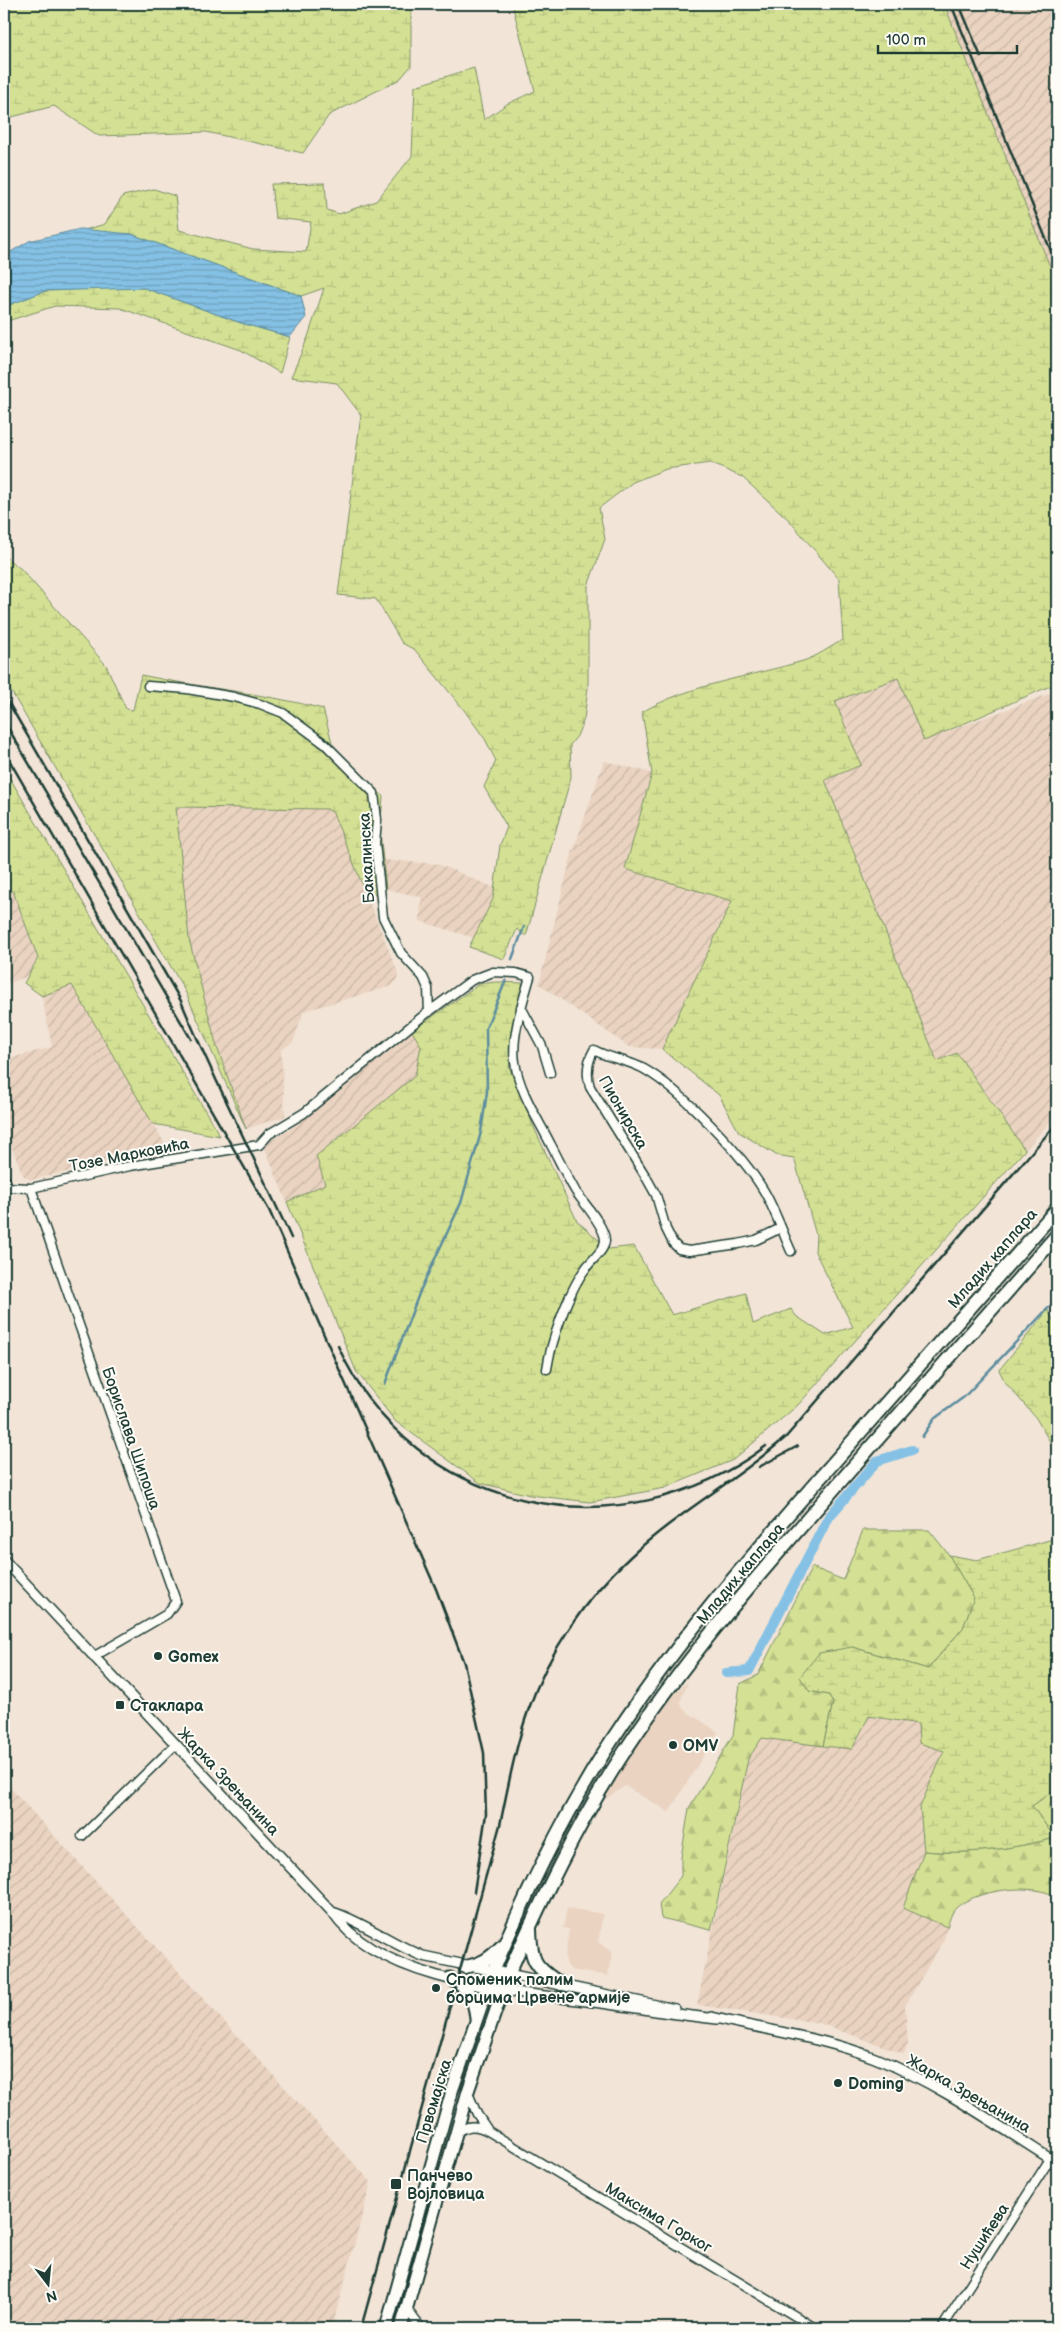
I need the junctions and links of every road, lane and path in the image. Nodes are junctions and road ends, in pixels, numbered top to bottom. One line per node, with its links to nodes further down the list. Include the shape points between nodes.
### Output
1 (148, 686): 3 (street, Бакалинска, via 234,698 283,713 326,744 374,793 383,917 401,952 423,977 428,988)
2 (521, 1007): 3 (street, via 530,977 493,972 472,980); 4 (street, via 542,1046); 12 (street, via 514,1049 519,1079 605,1241 602,1250 580,1276 552,1340)
3 (429, 1012): 7 (street, Тозе Марковића, via 304,1113 269,1134 259,1145 130,1166)
4 (550, 1072)
5 (4, 1177): 6 (street)
6 (6, 1186): 7 (street, Тозе Марковића)
7 (31, 1188): 14 (street, Борислава Шипоша, via 176,1601 167,1614)
8 (1057, 1209): 19 (highway, Младих каплара, via 704,1612 603,1754)
9 (781, 1228): 9 (street, Пионирска, via 756,1240 738,1244 689,1251 673,1244 656,1195 590,1087 587,1078 594,1050 642,1068 683,1098 737,1154 764,1191); 11 (street, Пионирска)
10 (1057, 1235): 18 (highway, Младих каплара, via 697,1649 618,1762)
11 (791, 1251)
12 (547, 1370)
13 (4, 1560): 14 (street, Жарка Зрењанина)
14 (93, 1657): 15 (street, Жарка Зрењанина)
15 (175, 1745): 16 (street); 17 (street, Жарка Зрењанина)
16 (82, 1836)
17 (332, 1912): 20 (street, Жарка Зрењанина, via 414,1953); 23 (street, Жарка Зрењанина, via 340,1925 379,1954)
18 (529, 1927): 22 (highway, Младих каплара); 24 (highway, via 533,1961 540,1970)
19 (506, 1941): 20 (highway, via 487,1960); 21 (highway)
20 (465, 1967): 21 (street, Жарка Зрењанина)
21 (493, 1972): 22 (street, Жарка Зрењанина); 25 (main road, Првомајска)
22 (508, 1975): 24 (street, Жарка Зрењанина); 26 (main road, Првомајска)
23 (450, 1978): 25 (street, Жарка Зрењанина); 28 (main road, via 467,1988)
24 (561, 1984): 27 (street, Жарка Зрењанина)
25 (487, 1987): 26 (street, Жарка Зрењанина); 28 (main road, Првомајска)
26 (502, 1990): 27 (street, Жарка Зрењанина); 29 (main road, Првомајска)
27 (717, 2018): 32 (street, Жарка Зрењанина, via 822,2040 882,2061 954,2098)
28 (476, 2020): 34 (main road, Првомајска, via 452,2091)
29 (468, 2091): 30 (street); 31 (main road, Првомајска)
30 (488, 2131): 31 (street, via 470,2126); 37 (street, Максима Горког)
31 (455, 2135): 33 (main road, Првомајска)
32 (1054, 2161): 38 (street, Нушићева)
33 (406, 2308): 35 (main road, Првомајска); 36 (street)
34 (386, 2328)
35 (401, 2328)
36 (421, 2328)
37 (815, 2328)
38 (942, 2328)

